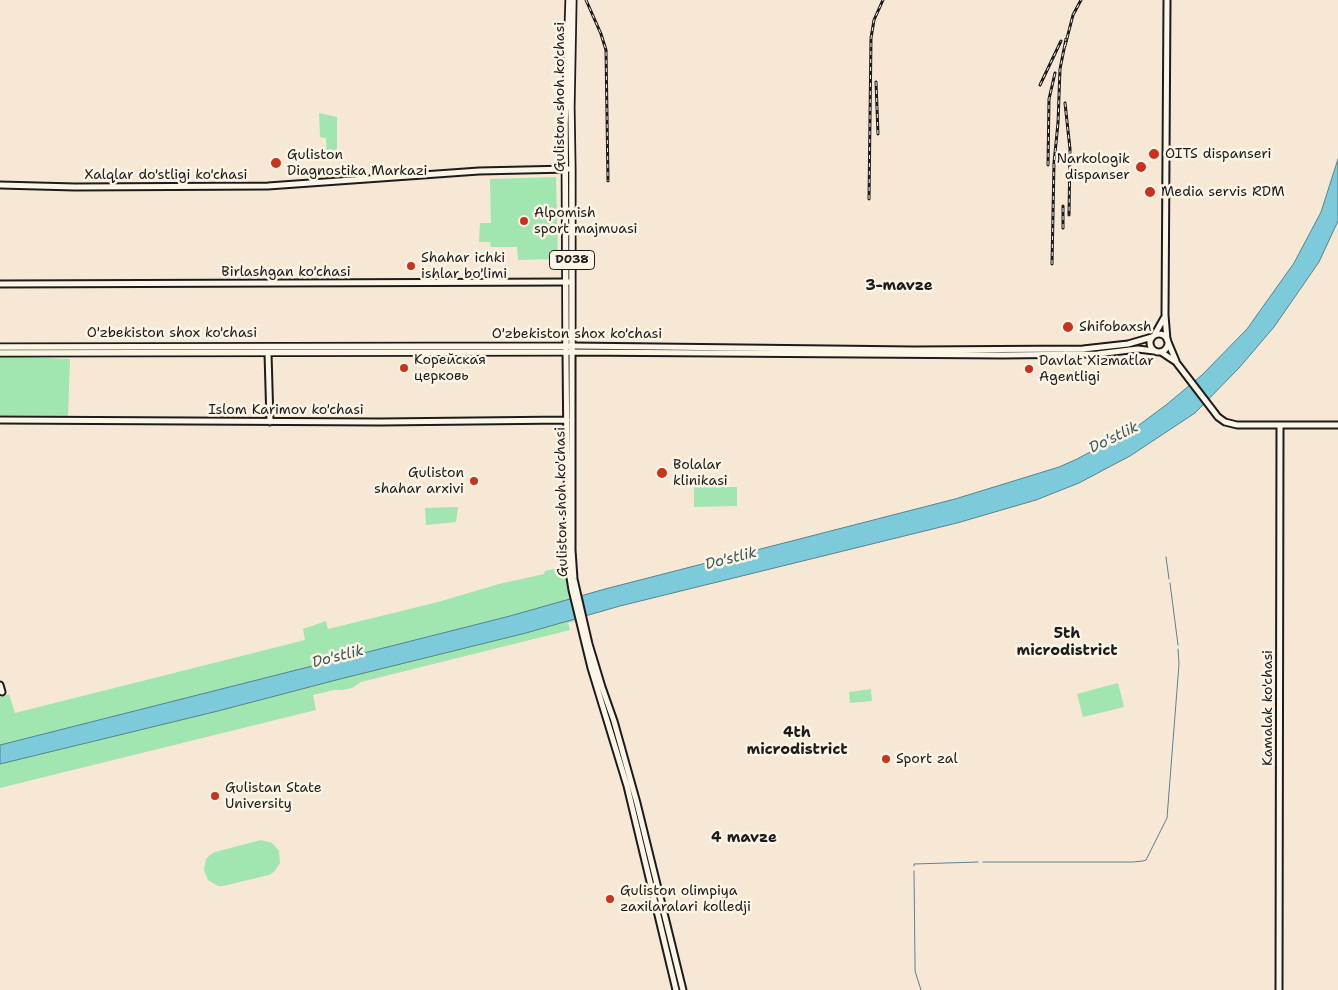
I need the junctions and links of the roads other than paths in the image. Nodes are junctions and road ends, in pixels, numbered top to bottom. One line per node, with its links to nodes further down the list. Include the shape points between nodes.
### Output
1 (569, 0): 4 (main road, Guliston shoh ko'chasi / D038)
2 (573, 0): 4 (main road, Guliston shoh ko'chasi / D038)
3 (1166, 0): 9 (main road)
4 (570, 55): 5 (main road, Guliston shoh ko'chasi / D038)
5 (569, 169): 6 (main road, Xalqlar do'stligi ko'chasi, via 471,172 268,186); 7 (main road, Guliston shoh ko'chasi / D038)
6 (0, 185)
7 (569, 282): 8 (main road, Birlashgan ko'chasi); 15 (main road, Guliston shoh ko'chasi / D038)
8 (0, 284)
9 (1165, 315): 10 (main road); 11 (main road)
10 (1153, 336): 11 (main road, via 1161,334); 12 (main road, O'zbekiston shox ko'chasi, via 1128,344 1083,349); 16 (main road, via 1149,343)
11 (1167, 340): 18 (main road, via 1166,348); 21 (main road)
12 (584, 346): 15 (main road, O'zbekiston shox ko'chasi); 17 (main road)
13 (0, 347): 14 (main road, O'zbekiston shox ko'chasi)
14 (555, 349): 15 (main road, O'zbekiston shox ko'chasi); 20 (main road, O'zbekiston shox ko'chasi)
15 (569, 349): 17 (main road, O'zbekiston shox ko'chasi); 23 (main road, Guliston shoh ko'chasi); 24 (main road, Guliston shoh ko'chasi)
16 (1154, 351): 17 (main road, O'zbekiston shox ko'chasi, via 1138,349 1077,354); 18 (main road)
17 (584, 352)
18 (1161, 352): 21 (main road)
19 (0, 353): 20 (main road, O'zbekiston shox ko'chasi)
20 (268, 353): 25 (main road)
21 (1176, 362): 27 (main road, via 1220,419 1230,424)
22 (0, 420): 25 (main road, Islom Karimov ko'chasi)
23 (566, 420): 24 (main road, Islom Karimov ko'chasi); 25 (main road, Islom Karimov ko'chasi); 28 (main road, Guliston shoh ko'chasi, via 568,565)
24 (573, 420): 28 (main road, Guliston shoh ko'chasi)
25 (270, 422)
26 (1338, 425): 27 (main road)
27 (1280, 426): 34 (main road, Kamalak ko'chasi)
28 (574, 590): 29 (main road, Guliston shoh ko'chasi)
29 (582, 622): 32 (main road, Guliston shoh ko'chasi, via 591,668 629,795); 33 (main road, Guliston shoh ko'chasi, via 637,803)
30 (0, 685): 31 (main road)
31 (2, 692)
32 (676, 990)
33 (683, 990)
34 (1279, 990)

